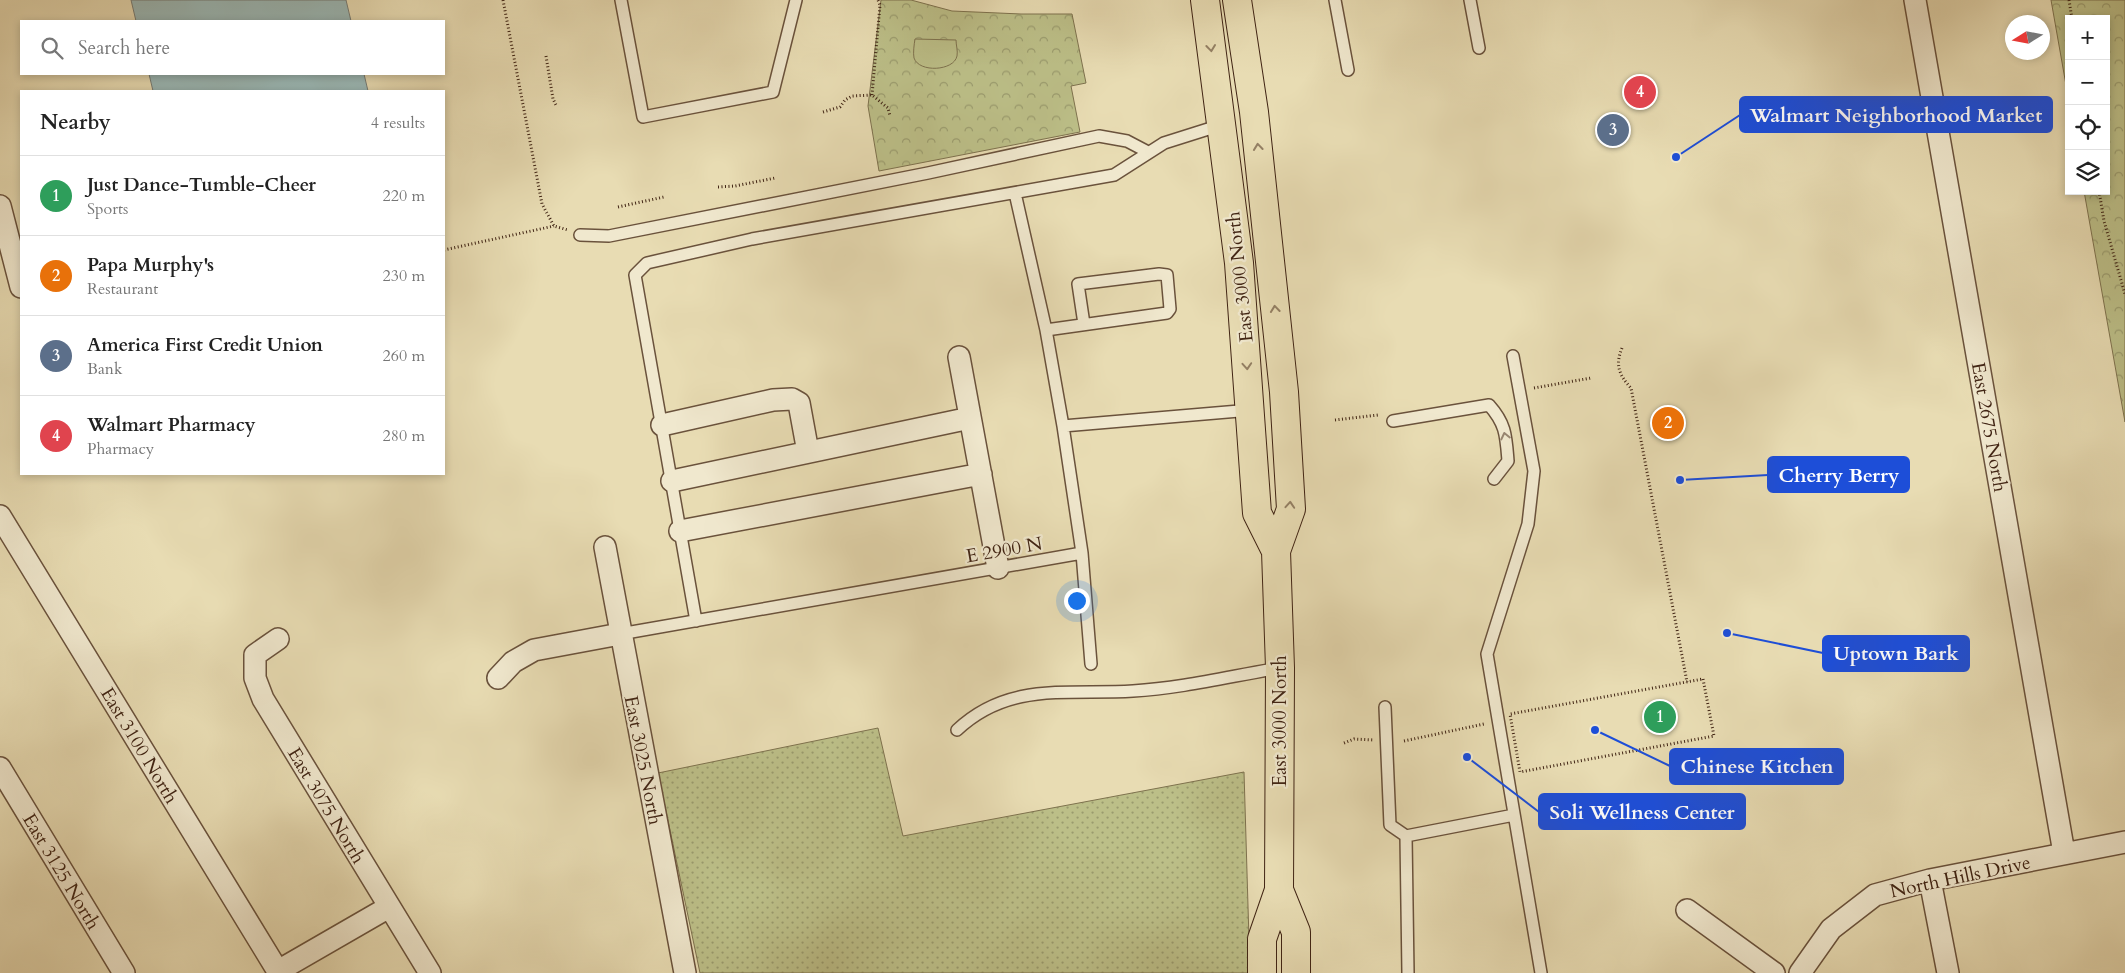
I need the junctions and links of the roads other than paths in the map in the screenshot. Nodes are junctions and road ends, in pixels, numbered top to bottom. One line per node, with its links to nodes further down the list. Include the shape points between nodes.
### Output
1 (621, 0): 2 (lane, via 643,117 774,92)
2 (796, 0)
3 (1205, 0): 10 (main road, East 3000 North, one-way to 10)
4 (1237, 0): 32 (main road, East 3000 North, one-way to 4, via 1291,509 1284,392 1254,112)
5 (1335, 0): 9 (lane)
6 (1470, 0): 8 (lane)
7 (1915, 0): 47 (street, East 2675 North)
8 (1479, 48)
9 (1348, 70)
10 (1221, 125): 11 (lane, via 1164,143); 20 (main road, East 3000 North, one-way to 20, via 1240,263)
11 (1148, 152): 12 (lane, via 1114,176); 14 (lane, via 1127,141 1099,136 609,236)
12 (1015, 193): 17 (lane); 23 (lane, via 752,239 647,263 635,275)
13 (0, 206): 15 (street)
14 (580, 234)
15 (20, 283)
16 (1084, 324): 16 (lane, via 1167,313 1170,310 1167,275 1078,284); 17 (lane)
17 (1046, 330): 24 (lane)
18 (1513, 356): 44 (lane, via 1534,471 1528,524 1487,654)
19 (960, 357): 21 (street)
20 (1251, 410): 24 (lane); 32 (main road, East 3000 North, via 1257,513)
21 (970, 418): 25 (street); 26 (street)
22 (1393, 421): 27 (lane, one-way to 22, via 1508,461 1507,442 1501,419 1489,405)
23 (662, 425): 25 (street, via 773,400 792,399 799,403); 28 (lane)
24 (1063, 426): 33 (lane)
25 (808, 452): 28 (street)
26 (981, 474): 30 (street); 34 (street)
27 (1494, 480)
28 (672, 481): 30 (lane)
29 (0, 516): 52 (street, East 3100 North)
30 (680, 531): 35 (lane)
31 (605, 547): 36 (street, East 3025 North)
32 (1276, 552): 39 (main road, East 3000 North)
33 (1082, 553): 34 (lane, E 2900 N); 38 (lane)
34 (998, 568): 35 (lane, E 2900 N)
35 (696, 620): 36 (lane, E 2900 N)
36 (620, 634): 40 (street, via 534,650 514,662); 55 (street, East 3025 North)
37 (278, 639): 50 (street, East 3075 North, via 255,655 255,678 263,699)
38 (1091, 664)
39 (1280, 668): 42 (lane, via 1198,684 1133,691 1046,692 1009,700 972,716); 49 (main road, East 3000 North)
40 (498, 678)
41 (1386, 707): 45 (lane, via 1390,825)
42 (956, 730)
43 (0, 768): 53 (street, East 3125 North)
44 (1514, 815): 45 (lane); 60 (lane)
45 (1406, 836): 59 (lane)
46 (2125, 842): 47 (street, North Hills Drive)
47 (2064, 853): 48 (street, North Hills Drive)
48 (1930, 880): 62 (street, North Hills Drive, via 1875,895 1831,929); 63 (street)
49 (1274, 902): 56 (main road, East 3000 North, via 1262,939); 57 (main road); 58 (main road, East 3000 North, via 1296,932)
50 (389, 907): 52 (street); 54 (street, East 3075 North)
51 (1687, 910): 61 (street)
52 (279, 972)
53 (124, 973)
54 (430, 973)
55 (684, 973)
56 (1262, 973)
57 (1281, 973)
58 (1296, 973)
59 (1408, 973)
60 (1541, 973)
61 (1774, 973)
62 (1800, 973)
63 (1948, 973)

